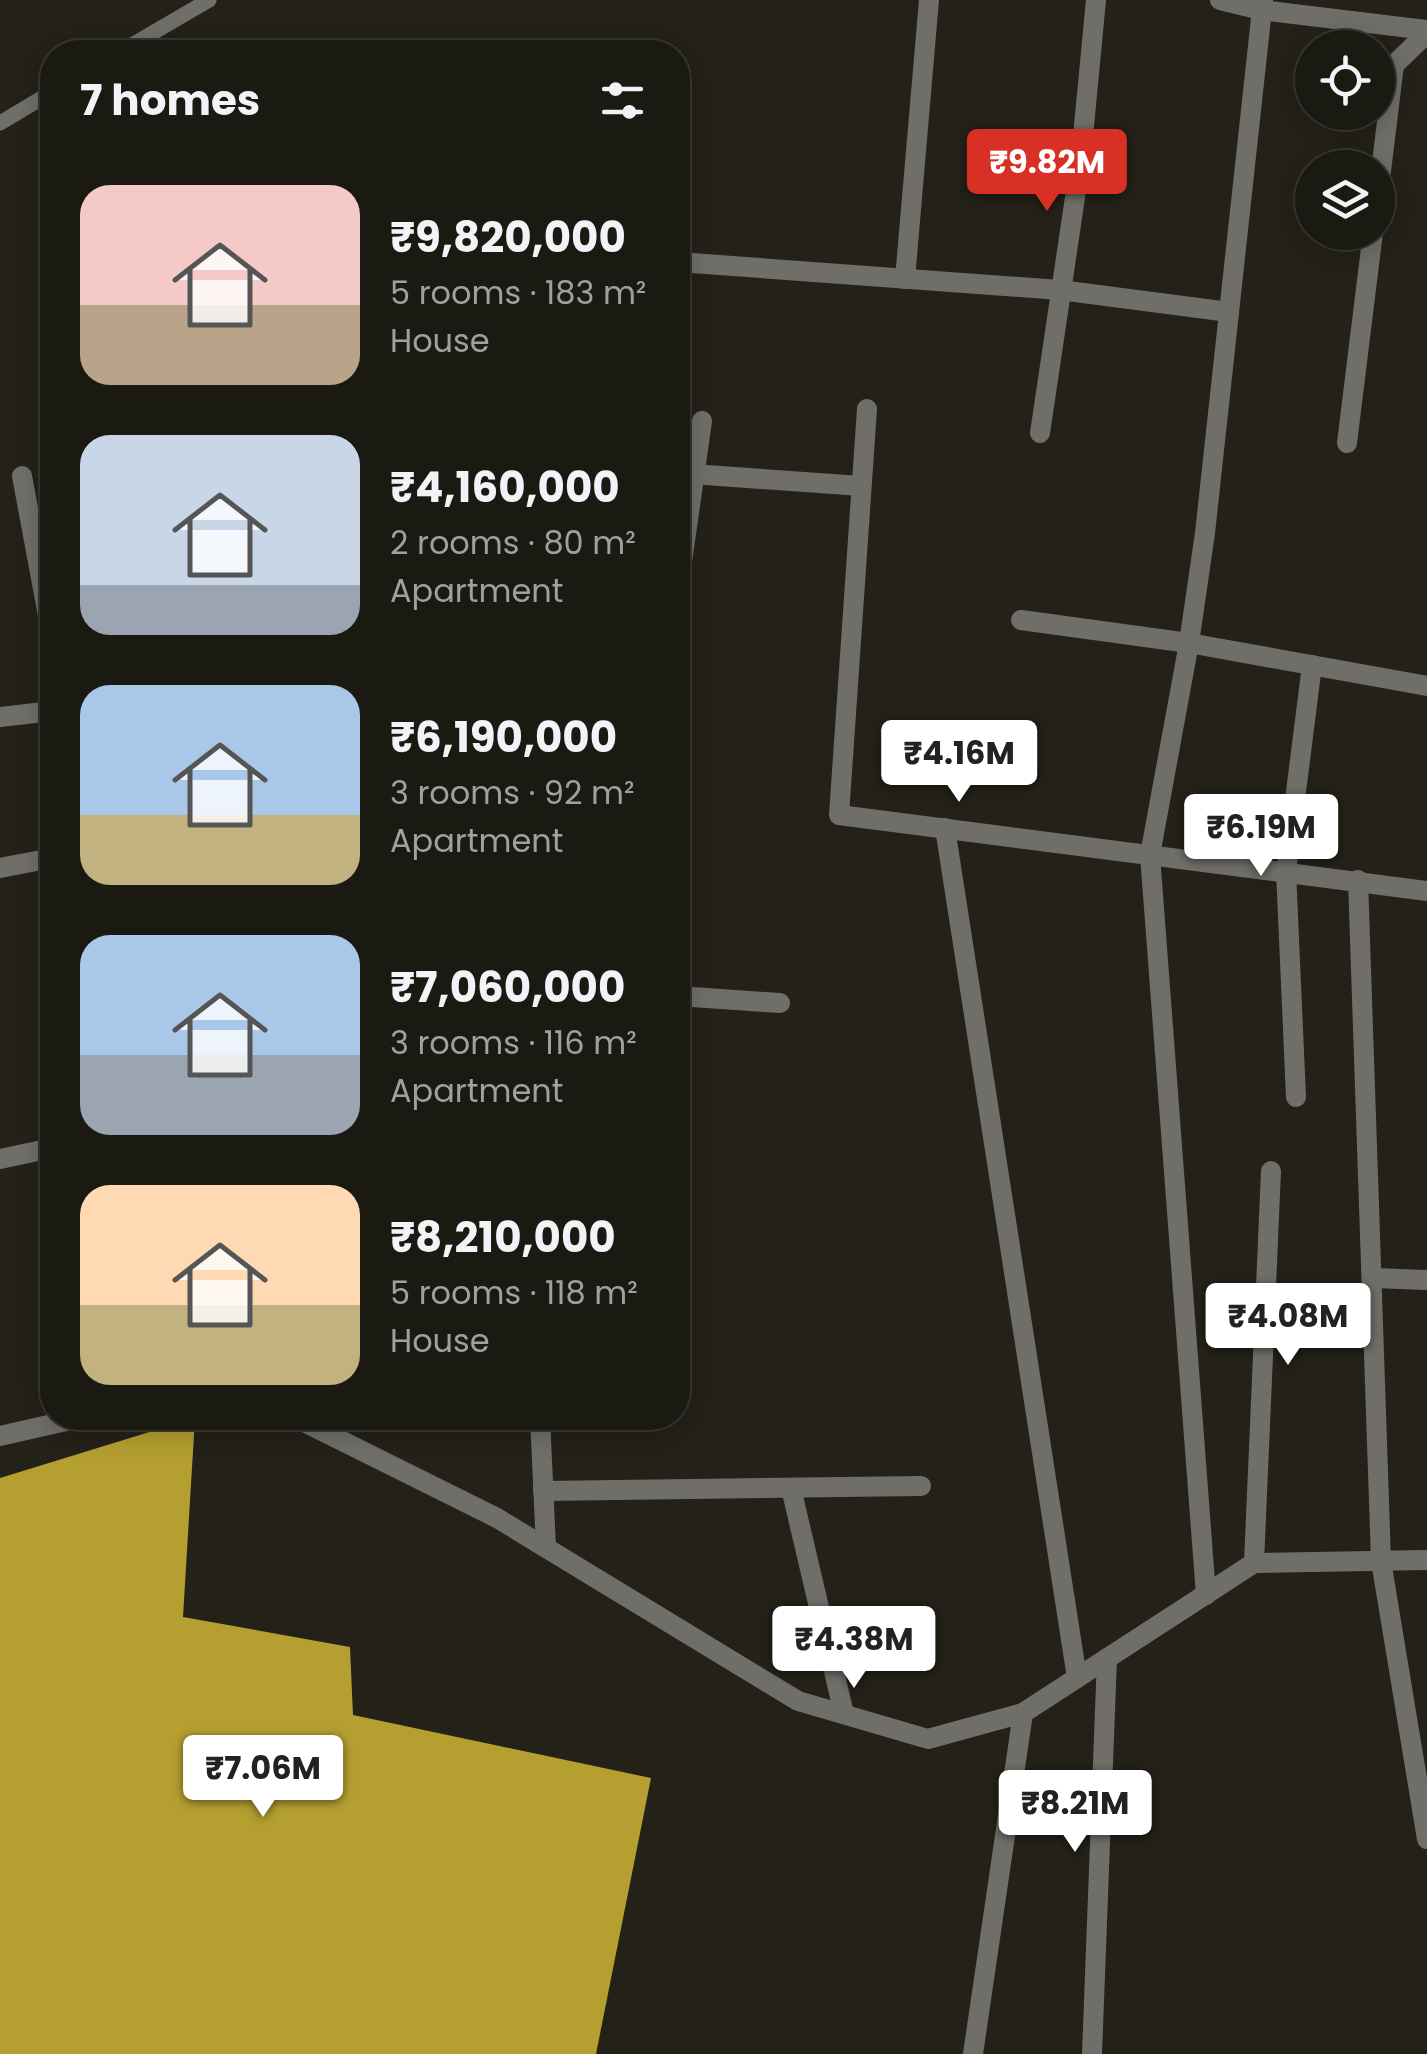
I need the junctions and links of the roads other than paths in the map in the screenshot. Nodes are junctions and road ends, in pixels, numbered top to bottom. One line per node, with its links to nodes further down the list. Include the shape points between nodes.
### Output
1 (209, 0): 7 (lane)
2 (929, 0): 13 (street)
3 (1096, 0): 14 (street, via 1082,157)
4 (1220, 0): 5 (street)
5 (1262, 5): 6 (street); 15 (street)
6 (1427, 32): 10 (street, via 1394,66)
7 (141, 40)
8 (40, 99): 9 (lane)
9 (0, 123)
10 (1384, 150)
11 (1371, 250): 19 (street)
12 (690, 263): 13 (street)
13 (905, 279): 14 (street)
14 (1060, 290): 15 (street); 18 (street)
15 (1229, 312): 26 (street)
16 (867, 410): 23 (street)
17 (702, 421): 20 (street)
18 (1040, 433)
19 (1346, 442)
20 (690, 460)
21 (690, 473): 23 (street)
22 (22, 476): 24 (street)
23 (861, 486): 31 (street, via 839,815)
24 (40, 573)
25 (1021, 620): 26 (street)
26 (1189, 643): 27 (street); 32 (street)
27 (1312, 665): 28 (street); 35 (street)
28 (1427, 686)
29 (40, 713): 30 (street)
30 (0, 718)
31 (946, 828): 32 (street); 59 (street)
32 (1150, 854): 35 (street); 57 (street)
33 (40, 860): 34 (street)
34 (0, 868)
35 (1286, 871): 36 (street); 40 (street)
36 (1358, 880): 37 (street); 44 (street)
37 (1427, 891)
38 (690, 997): 39 (street)
39 (780, 1003)
40 (1296, 1097)
41 (40, 1151): 42 (street)
42 (0, 1159)
43 (1271, 1171): 56 (street)
44 (1373, 1278): 45 (street); 54 (street)
45 (1427, 1280)
46 (40, 1427): 49 (street)
47 (320, 1430): 53 (street)
48 (540, 1430): 52 (street)
49 (0, 1436)
50 (921, 1486): 51 (street)
51 (791, 1488): 52 (street); 61 (street)
52 (543, 1491): 53 (street)
53 (546, 1548): 61 (street, via 798,1701)
54 (1381, 1560): 55 (street); 56 (street); 62 (street)
55 (1427, 1560)
56 (1254, 1563): 57 (street)
57 (1206, 1595): 58 (street)
58 (1107, 1658): 59 (street); 64 (street)
59 (1078, 1678): 60 (street)
60 (1023, 1713): 61 (street, via 928,1740); 63 (street)
61 (844, 1714)
62 (1427, 1839)
63 (972, 2054)
64 (1092, 2054)

